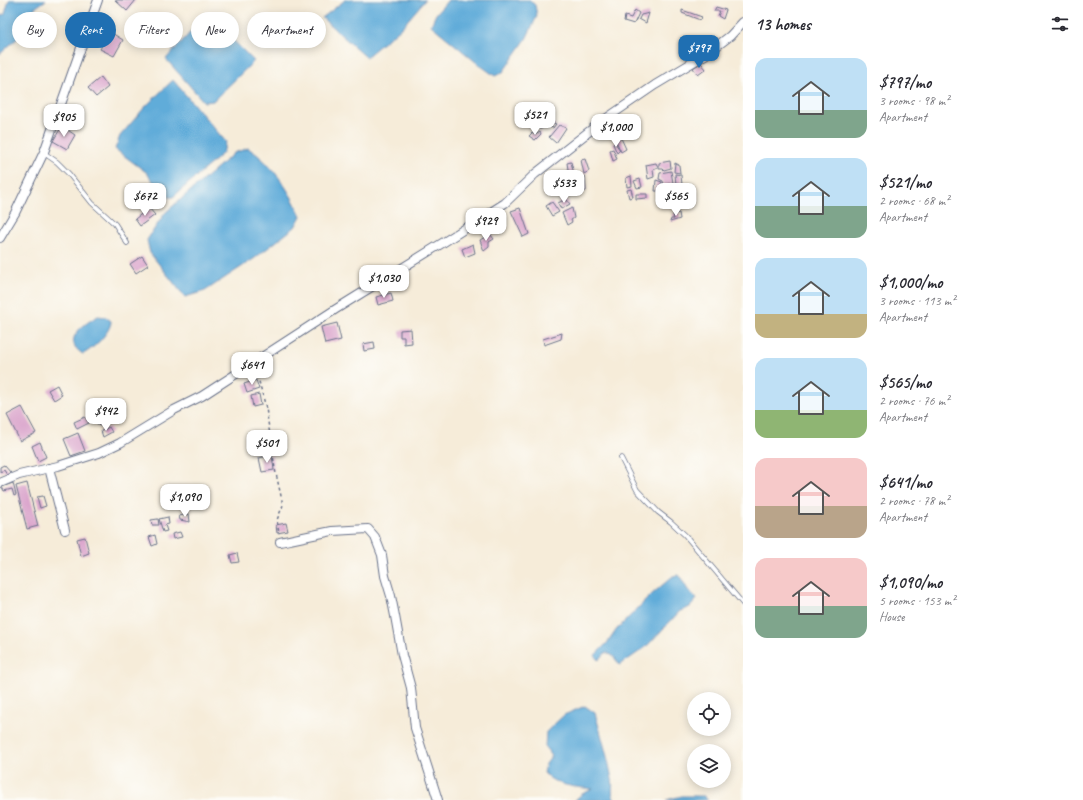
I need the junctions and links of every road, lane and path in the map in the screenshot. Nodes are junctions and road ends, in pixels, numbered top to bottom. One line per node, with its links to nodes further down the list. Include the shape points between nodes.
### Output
1 (98, 0): 3 (street)
2 (743, 22): 6 (street, via 730,36 705,54 601,122 535,174 505,203)
3 (44, 152): 4 (street); 5 (lane, via 69,174 92,203 115,224)
4 (0, 238)
5 (127, 243)
6 (253, 363): 8 (street, via 120,443 99,453); 11 (path, via 266,408 283,505 276,520)
7 (621, 458): 12 (lane, via 637,490 685,535)
8 (49, 468): 9 (street); 10 (street)
9 (0, 483)
10 (65, 530)
11 (280, 542): 13 (street, via 353,529 368,529 375,537 382,555 402,655 412,688 415,728)
12 (743, 604)
13 (438, 800)

